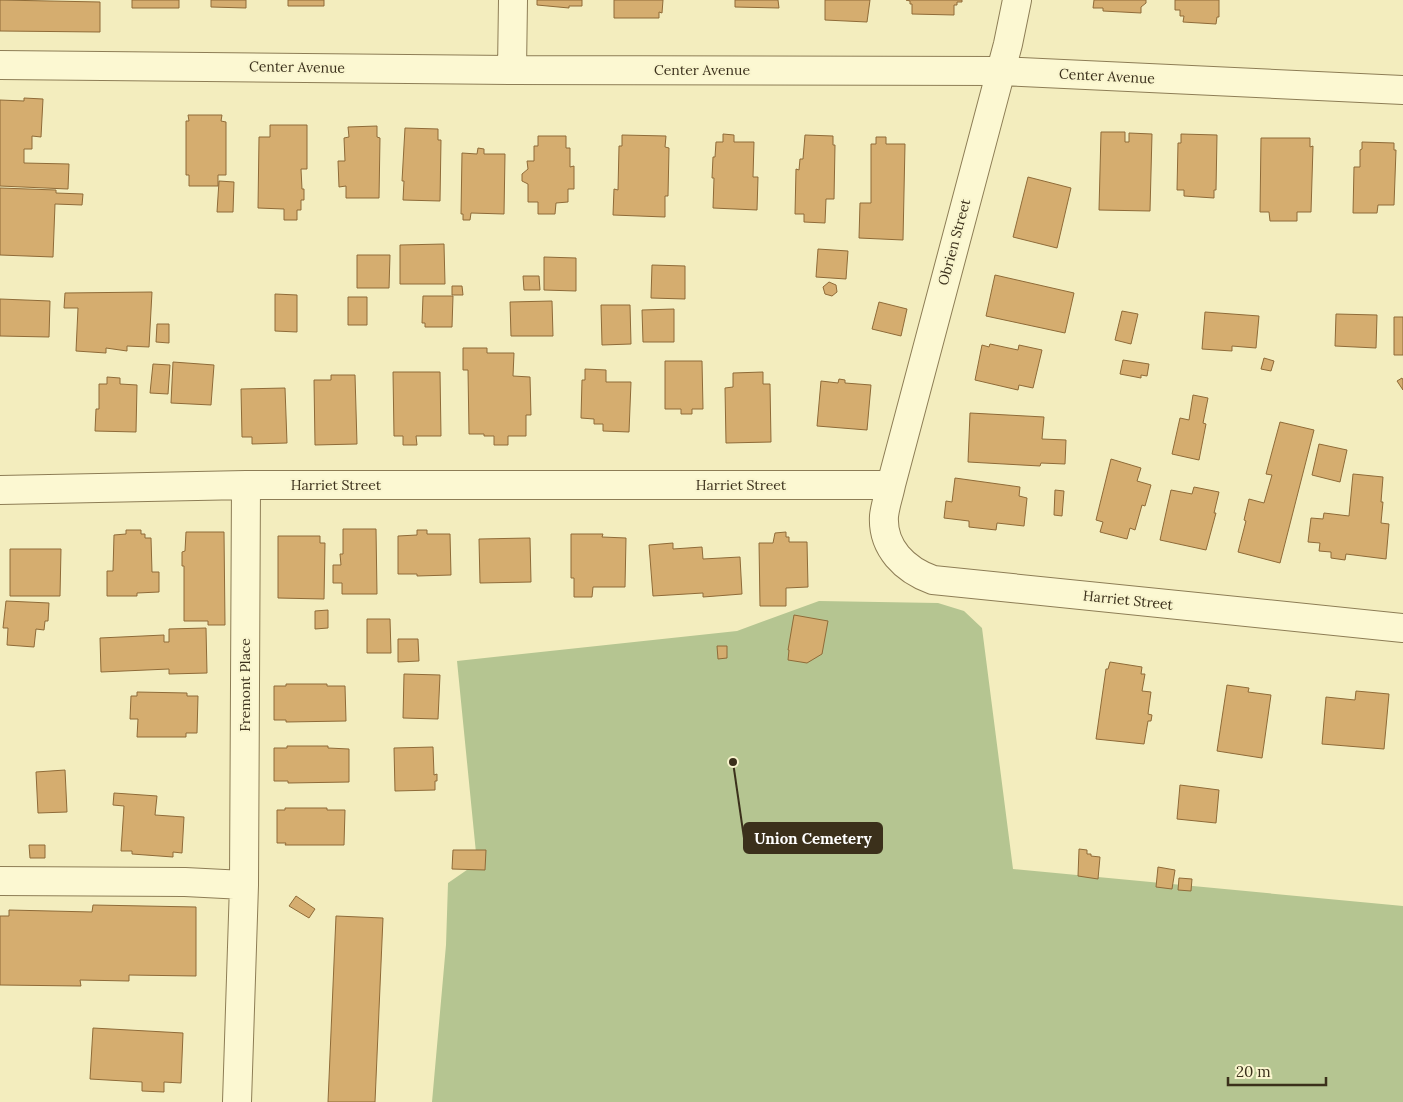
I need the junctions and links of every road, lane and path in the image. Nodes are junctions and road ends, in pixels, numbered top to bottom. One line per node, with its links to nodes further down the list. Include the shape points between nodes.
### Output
1 (513, 0): 4 (street)
2 (1017, 0): 5 (street, Obrien Street)
3 (0, 65): 4 (street, Center Avenue)
4 (512, 70): 5 (street, Center Avenue)
5 (1000, 71): 6 (street, Center Avenue); 8 (street, Obrien Street)
6 (1403, 90)
7 (246, 485): 8 (street, Harriet Street); 9 (street, Harriet Street); 12 (street, Fremont Place)
8 (890, 485): 10 (street, Harriet Street, via 884,516 891,548 909,569 933,580)
9 (0, 490)
10 (1403, 628)
11 (0, 881): 12 (street)
12 (244, 885): 13 (street, Fremont Place)
13 (237, 1102)

